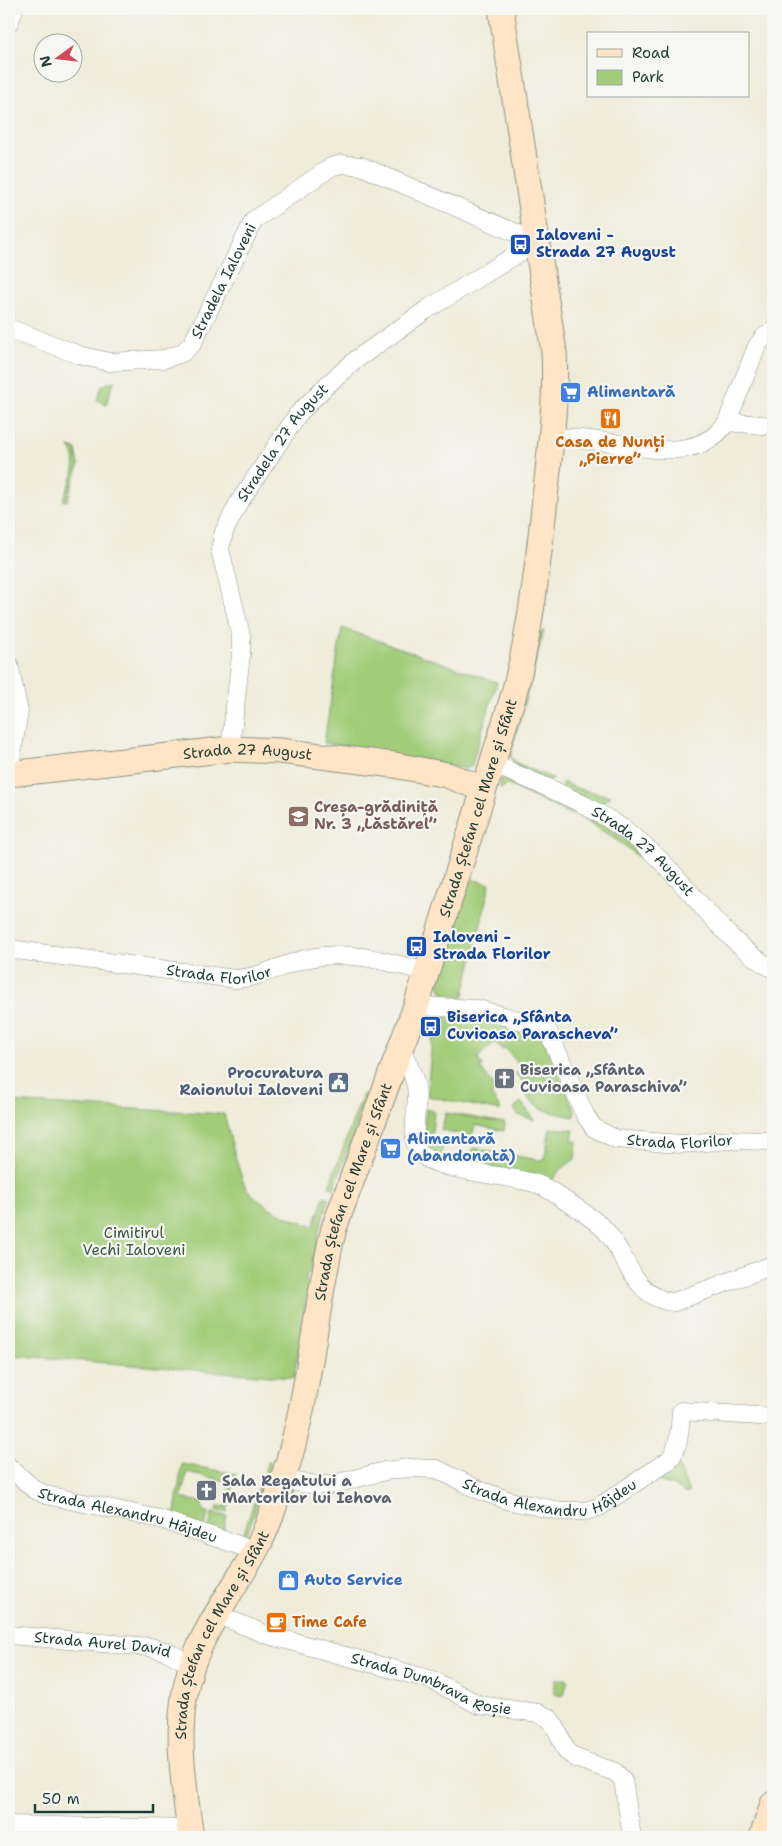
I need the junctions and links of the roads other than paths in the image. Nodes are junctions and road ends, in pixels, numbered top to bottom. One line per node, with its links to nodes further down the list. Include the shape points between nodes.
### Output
1 (14, 9): 3 (street)
2 (501, 9): 4 (main road, Strada Ștefan cel Mare și Sfânt)
3 (9, 24)
4 (537, 242): 5 (street, Stradela Ialoveni, via 361,166 341,164 331,167 254,220 192,344 182,353 164,359 110,362 80,355); 9 (main road, Strada Ștefan cel Mare și Sfânt, via 554,352 556,386); 11 (street, Stradela 27 August, via 418,316 357,359 327,385 298,414 238,504 224,532 220,549 241,635)
5 (9, 328)
6 (773, 330): 7 (street, via 757,346)
7 (726, 422): 8 (street); 9 (street, via 718,435 686,449 654,450)
8 (773, 426)
9 (552, 436): 12 (main road, Strada Ștefan cel Mare și Sfânt, via 537,579 526,648)
10 (9, 664): 13 (street, via 19,712)
11 (230, 749): 13 (main road, Strada 27 August); 14 (main road, Strada 27 August, via 280,751 394,765 447,775)
12 (492, 764): 14 (main road, Strada Ștefan cel Mare și Sfânt); 16 (street, Strada 27 August, via 578,800 632,834 657,856 743,950)
13 (9, 773)
14 (483, 789): 17 (main road, Strada Ștefan cel Mare și Sfânt)
15 (9, 950): 17 (street, Strada Florilor, via 235,979 324,956 384,959)
16 (773, 969)
17 (426, 972): 18 (main road, Strada Ștefan cel Mare și Sfânt)
18 (416, 1006): 19 (main road, Strada Ștefan cel Mare și Sfânt); 20 (street, Strada Florilor, via 478,1009 548,1031 585,1115 594,1128 616,1139 681,1144)
19 (401, 1047): 21 (street, via 416,1087 415,1139 422,1156 484,1175 526,1181 551,1191 605,1230 648,1294 674,1302); 24 (main road, Strada Ștefan cel Mare și Sfânt, via 334,1228 299,1420)
20 (773, 1141)
21 (773, 1265)
22 (773, 1417): 24 (street, Strada Alexandru Hâjdeu, via 681,1411 680,1432 669,1460 599,1507 585,1512 510,1501 437,1469 385,1471 330,1485)
23 (9, 1467): 25 (street, Strada Alexandru Hâjdeu, via 34,1490 46,1495 160,1519)
24 (283, 1480): 25 (main road, Strada Ștefan cel Mare și Sfânt)
25 (256, 1551): 26 (main road, Strada Ștefan cel Mare și Sfânt)
26 (218, 1615): 28 (main road, Strada Ștefan cel Mare și Sfânt); 32 (street, Strada Dumbrava Roșie, via 265,1634 432,1680 479,1705 538,1713 549,1718 567,1752 615,1772 623,1780)
27 (9, 1635): 28 (street, Strada Aurel David, via 150,1647)
28 (192, 1665): 31 (main road, Strada Ștefan cel Mare și Sfânt, via 182,1714)
29 (773, 1804): 33 (main road)
30 (9, 1825): 31 (street)
31 (191, 1833)
32 (632, 1837)
33 (762, 1837)

